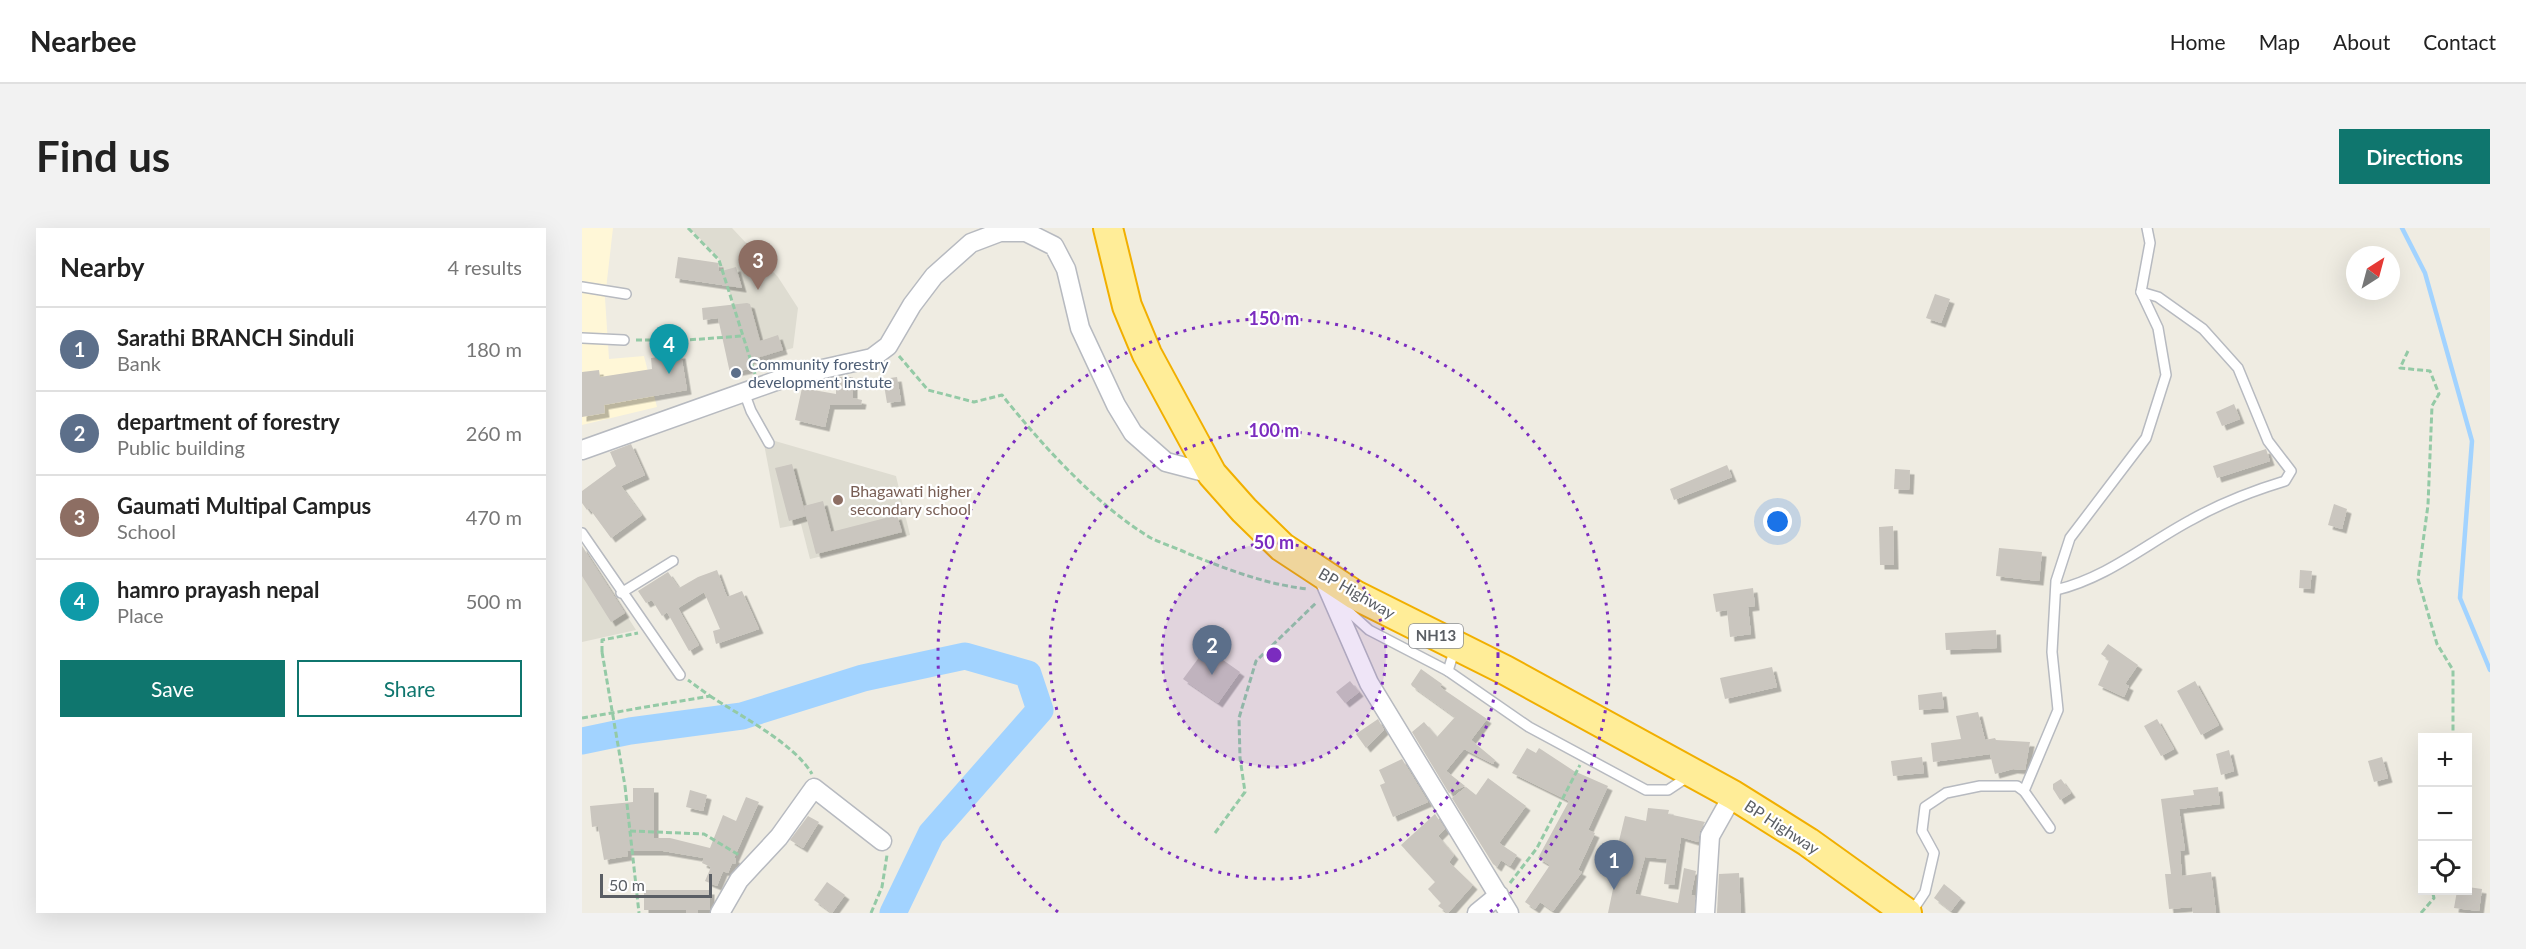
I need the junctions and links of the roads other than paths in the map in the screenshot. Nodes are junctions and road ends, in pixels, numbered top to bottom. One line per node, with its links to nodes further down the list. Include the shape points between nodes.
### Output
1 (1108, 228): 11 (highway, BP Highway / NH13, via 1127,306 1147,354)
2 (2147, 228): 4 (lane, via 2150,243)
3 (582, 287): 5 (lane)
4 (2141, 292): 15 (lane, via 2158,328 2166,375 2146,438 2070,538); 15 (lane, via 2158,297 2203,329 2238,368 2268,441 2291,471 2285,481 2247,492 2190,520 2112,568)
5 (626, 294)
6 (582, 338): 7 (lane)
7 (624, 340)
8 (752, 389): 9 (lane, via 751,411); 10 (street); 11 (street, via 872,358 888,346 934,276 971,243 1000,232 1026,232 1054,246 1066,269 1080,328 1116,405 1134,433 1166,462)
9 (769, 443)
10 (582, 450)
11 (1212, 474): 14 (highway, BP Highway / NH13, via 1282,547)
12 (582, 533): 16 (lane)
13 (673, 561): 16 (lane)
14 (1324, 582): 17 (highway, BP Highway / NH13, via 1355,595); 24 (street, via 1369,683)
15 (2056, 590): 20 (lane, via 2052,652 2058,710)
16 (621, 592): 18 (lane)
17 (1452, 659): 19 (highway, BP Highway / NH13); 19 (lane, via 1528,727 1646,790 1668,790)
18 (680, 675)
19 (1694, 773): 21 (highway, BP Highway / NH13)
20 (2024, 791): 22 (lane); 30 (lane, via 2017,786 1980,786 1946,793 1925,807 1922,831 1934,853 1925,892)
21 (1733, 795): 28 (street, via 1710,836); 29 (highway, BP Highway / NH13, via 1808,842)
22 (2050, 828)
23 (882, 841): 25 (street, via 814,788 779,837 739,880)
24 (1498, 895): 26 (street); 27 (street)
25 (720, 913)
26 (1477, 913)
27 (1509, 913)
28 (1705, 913)
29 (1907, 913)
30 (1911, 913)

